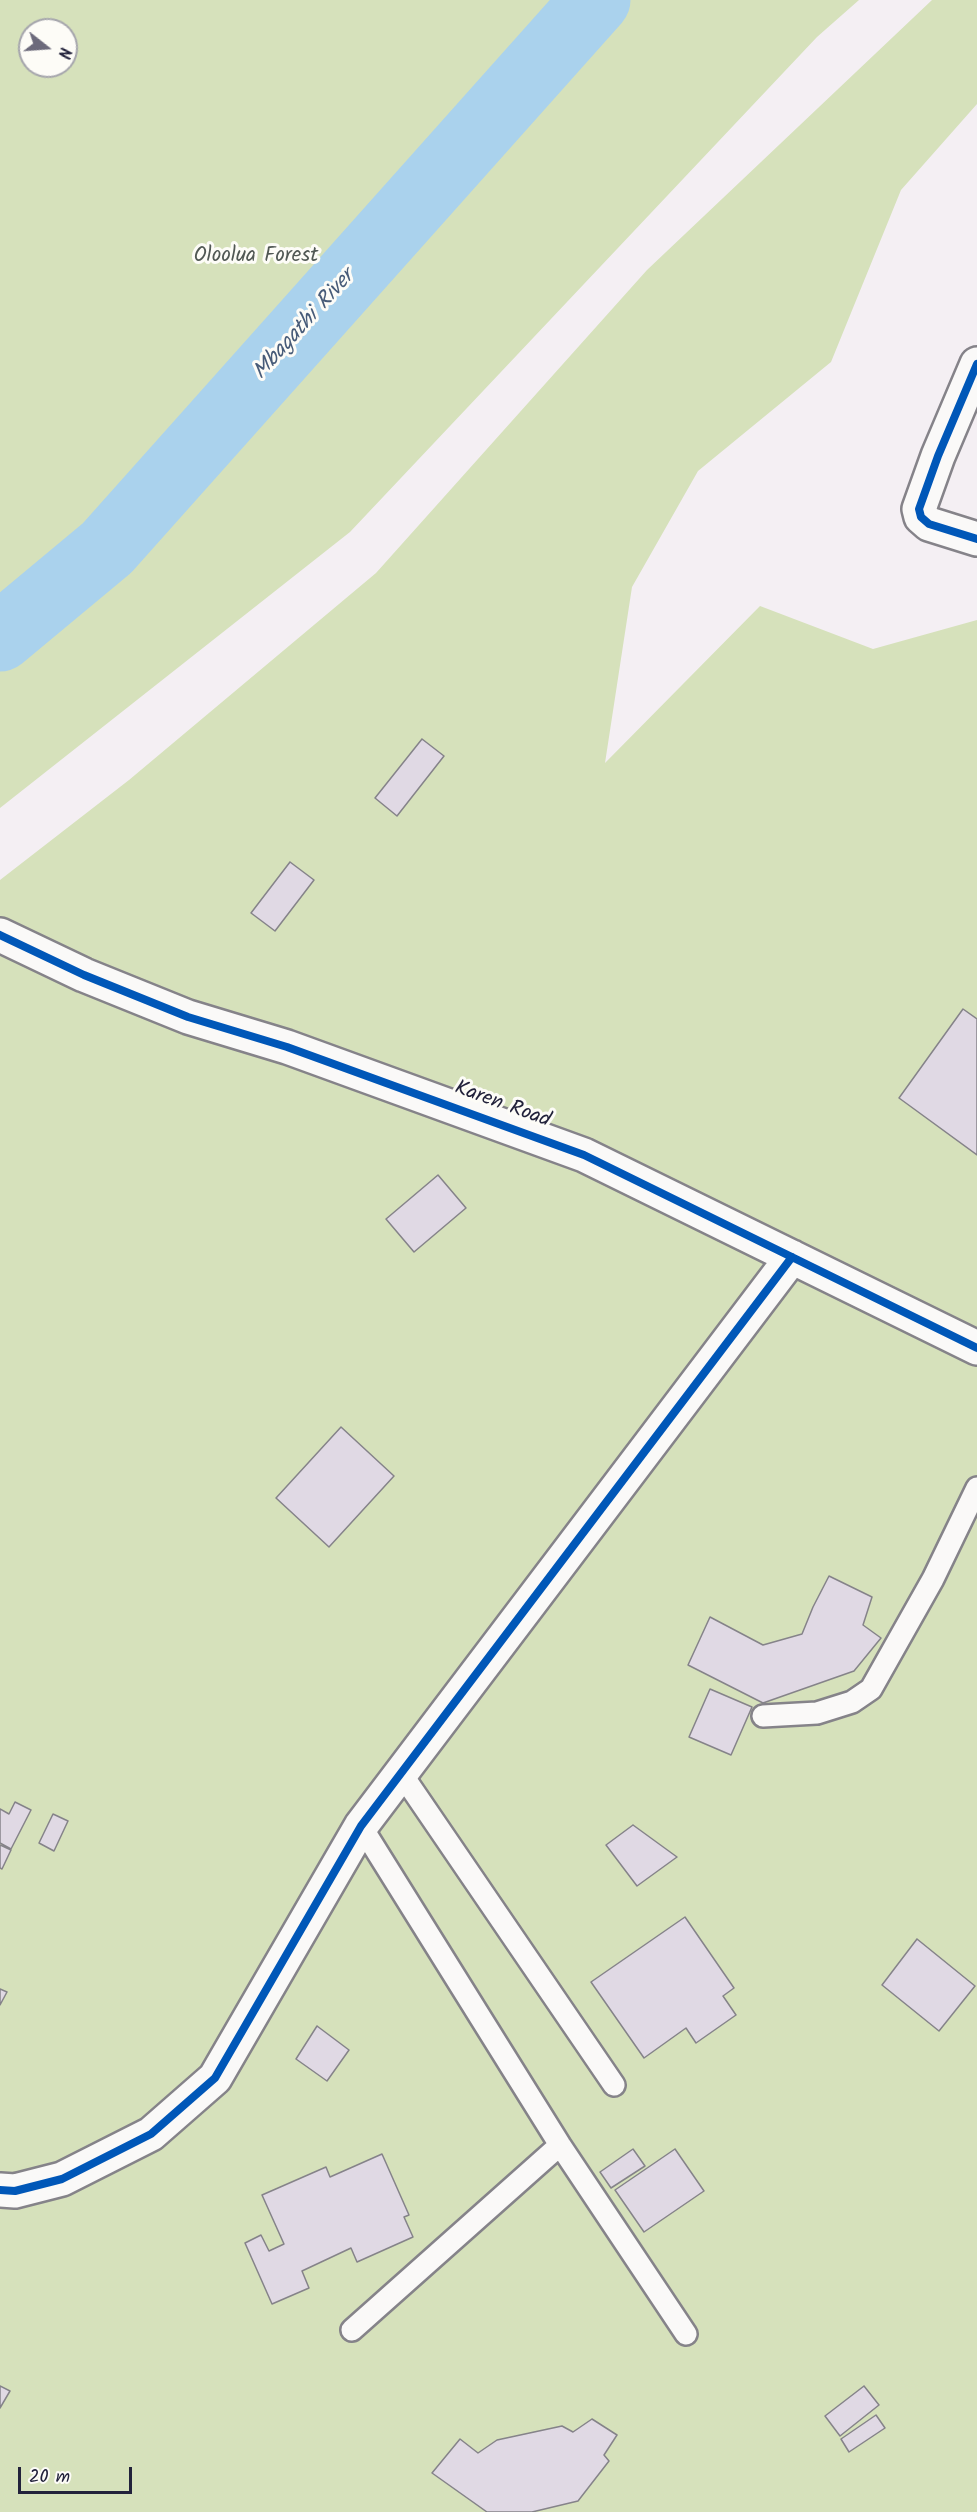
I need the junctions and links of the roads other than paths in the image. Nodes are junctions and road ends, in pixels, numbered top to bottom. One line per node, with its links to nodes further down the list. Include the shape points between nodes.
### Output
1 (977, 364): 2 (street, via 919,509 929,524)
2 (977, 539)
3 (0, 935): 4 (street, Karen Road, via 84,975 188,1017 286,1047 584,1155)
4 (792, 1257): 5 (street, Karen Road); 8 (street)
5 (977, 1348)
6 (977, 1488): 7 (lane, via 933,1579 871,1689 852,1702 817,1713)
7 (764, 1716)
8 (401, 1773): 9 (street); 10 (lane)
9 (361, 1826): 11 (lane); 12 (street, via 215,2078 151,2134 62,2179 15,2191)
10 (614, 2085)
11 (560, 2145): 13 (lane); 14 (lane)
12 (0, 2190)
13 (352, 2330)
14 (686, 2334)

